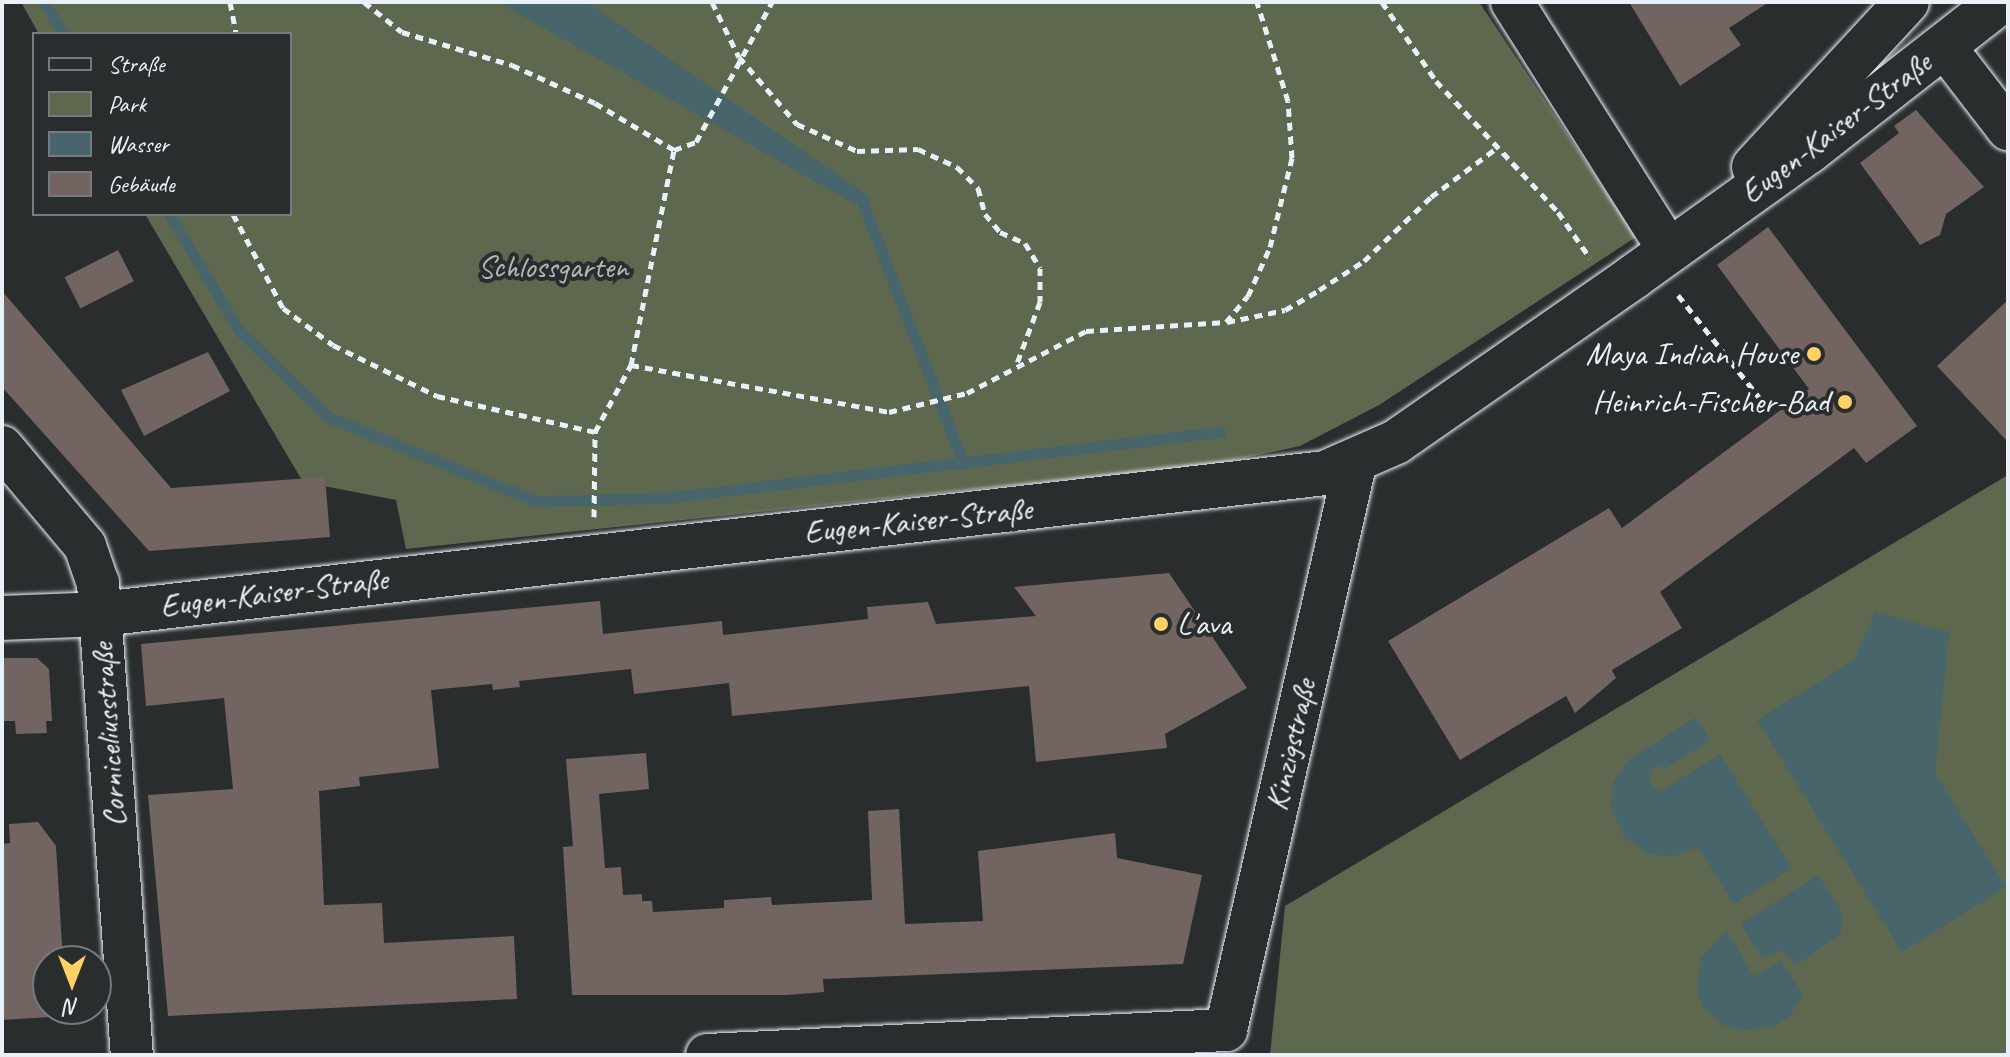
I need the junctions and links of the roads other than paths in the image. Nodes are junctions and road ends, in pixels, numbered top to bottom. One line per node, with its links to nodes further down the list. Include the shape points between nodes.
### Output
1 (1512, 2): 6 (street)
2 (1907, 2): 6 (main road, Eugen-Kaiser-Straße)
3 (2000, 2): 4 (main road, Eugen-Kaiser-Straße)
4 (1944, 46): 5 (street); 6 (main road, Eugen-Kaiser-Straße)
5 (2008, 129)
6 (1669, 250): 8 (main road, Eugen-Kaiser-Straße, via 1396,442)
7 (2, 447): 9 (street, Corniceliusstraße, via 89,553)
8 (1356, 460): 9 (main road, Eugen-Kaiser-Straße, via 1325,473 1214,491 598,554); 12 (street, Kinzigstraße, via 1226,1030)
9 (101, 614): 10 (main road, Eugen-Kaiser-Straße); 11 (street, Corniceliusstraße)
10 (2, 618)
11 (132, 1055)
12 (707, 1055)

